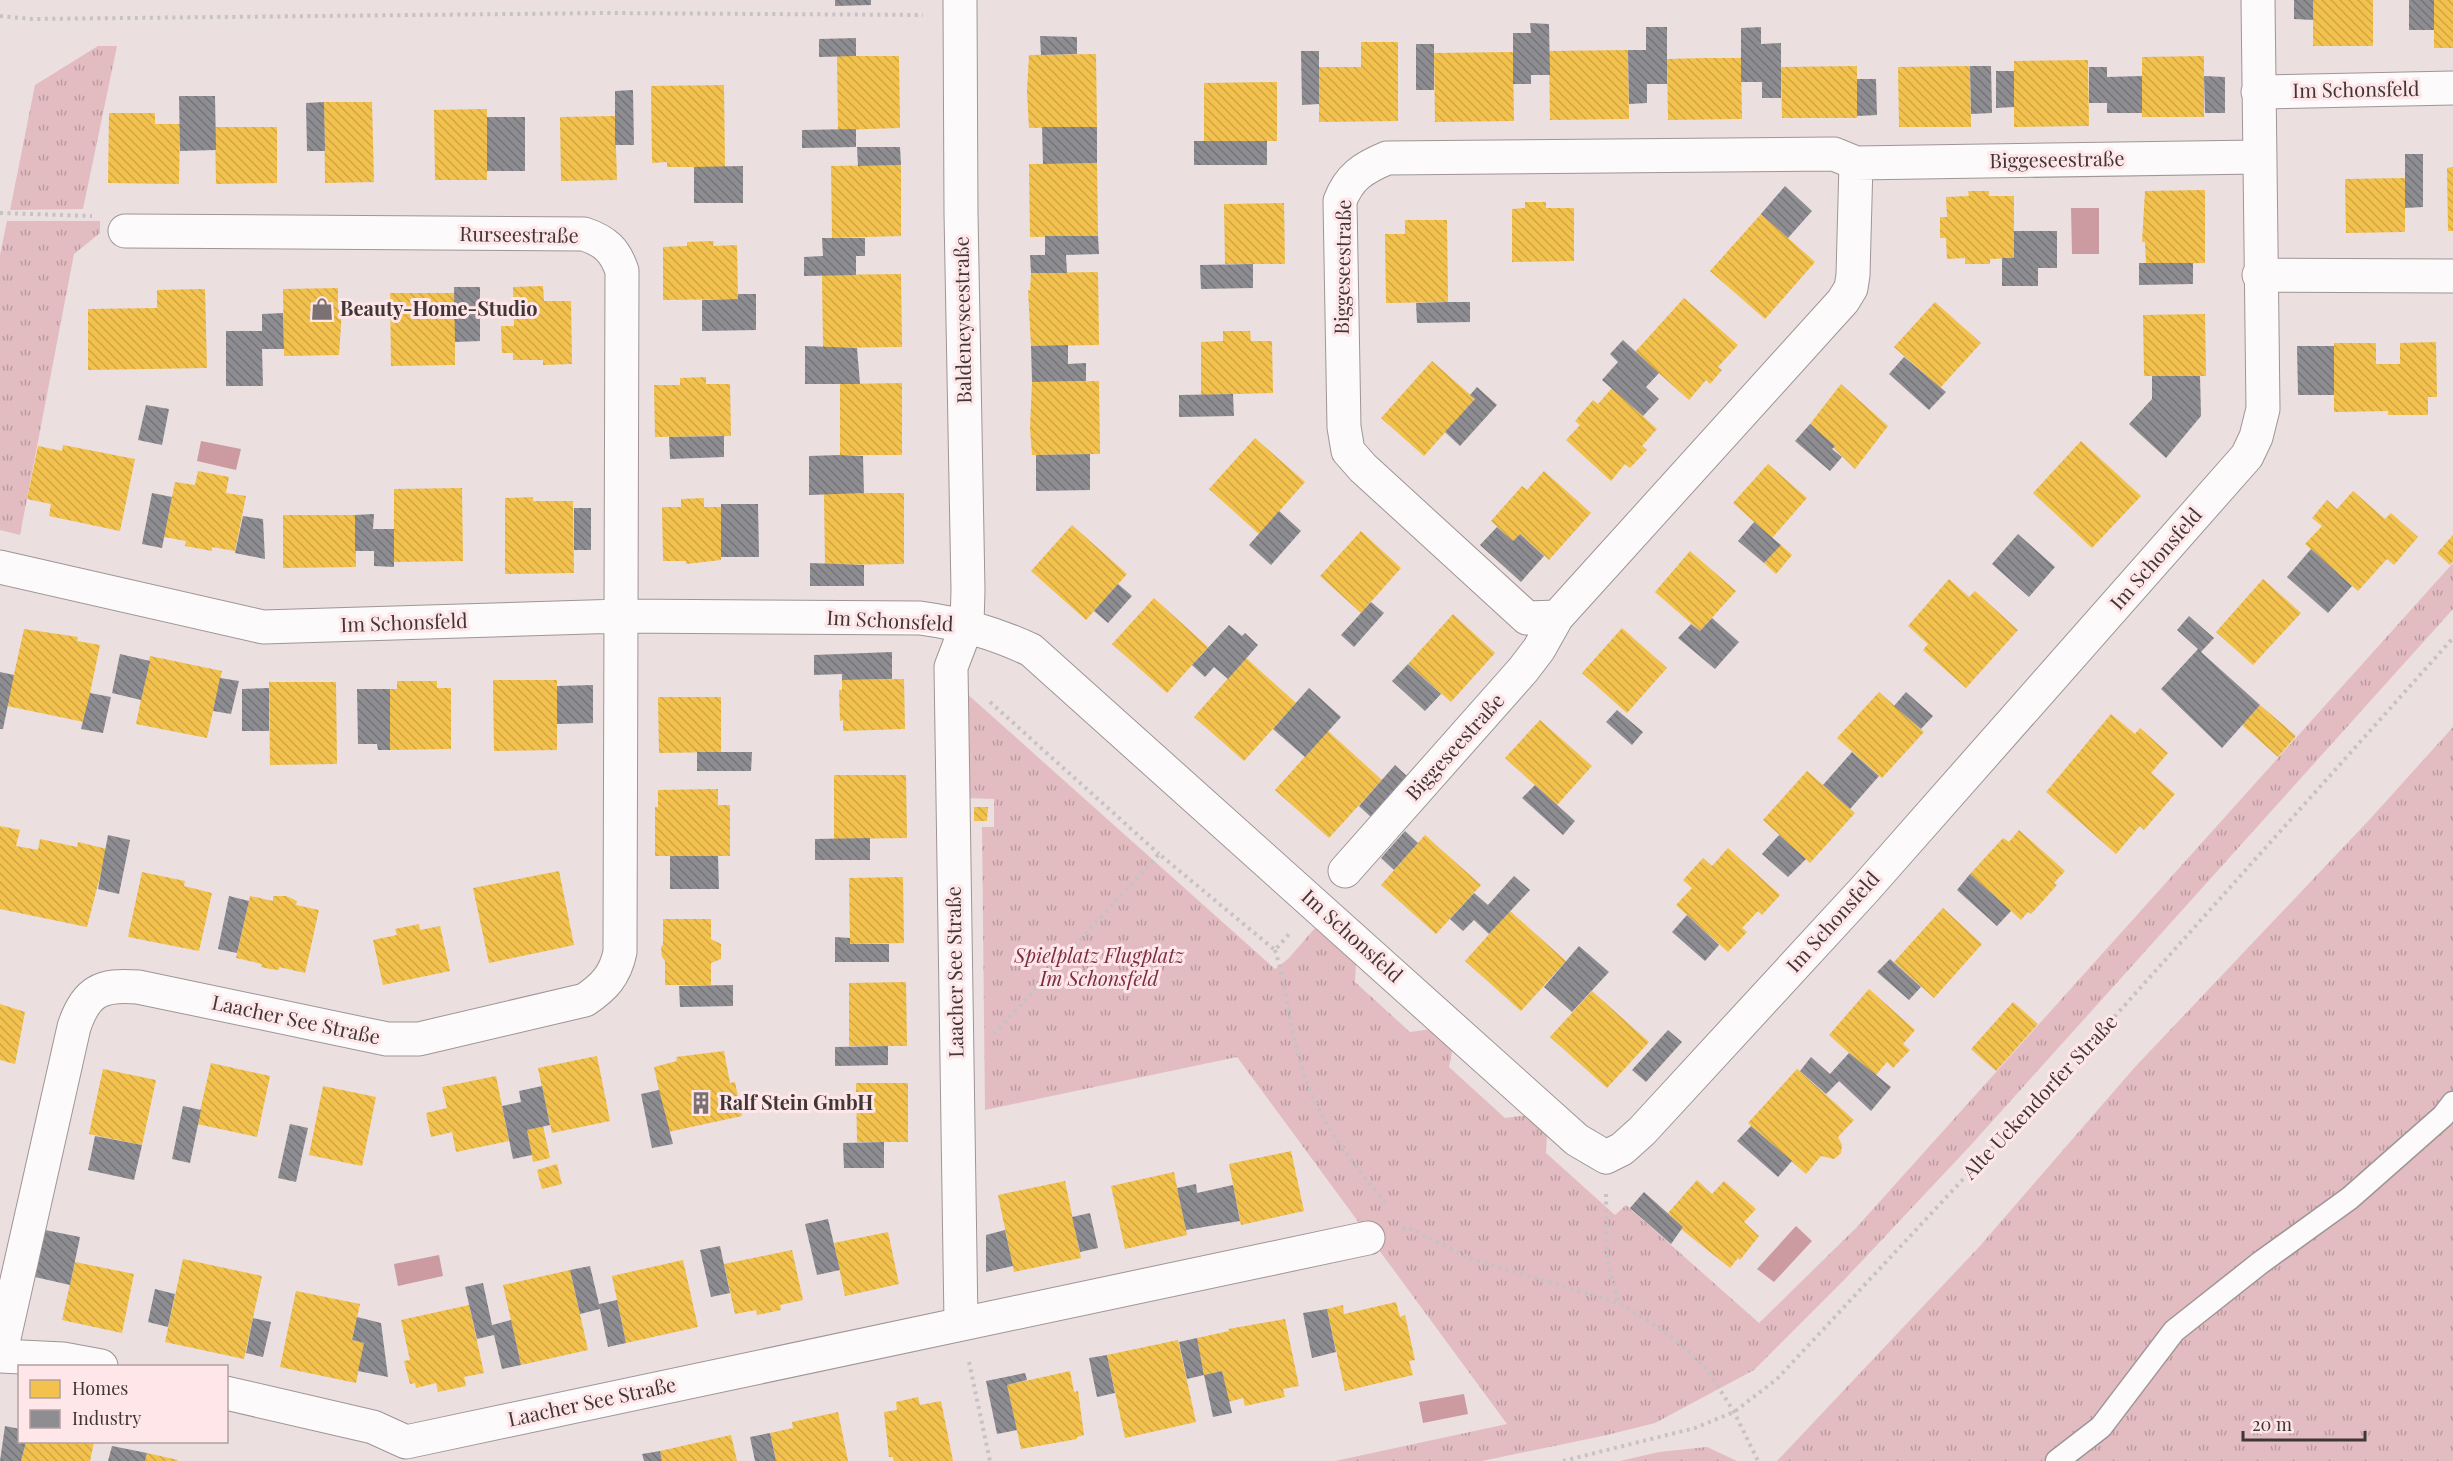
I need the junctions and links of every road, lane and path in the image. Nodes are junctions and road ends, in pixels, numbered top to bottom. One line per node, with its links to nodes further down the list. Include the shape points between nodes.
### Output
1 (2258, 0): 5 (street, Im Schonsfeld)
2 (960, 8): 3 (path, via 32,19); 15 (street, Baldeneyseestraße)
3 (0, 16)
4 (2453, 88): 5 (street, Im Schonsfeld)
5 (2258, 92): 6 (street, Im Schonsfeld)
6 (2258, 157): 7 (street, Biggeseestraße); 10 (street, Im Schonsfeld)
7 (1856, 163): 14 (street, Biggeseestraße, via 1851,288); 14 (street, Biggeseestraße, via 1834,154 1387,158 1363,168 1346,184 1340,201 1344,427 1348,451 1527,618)
8 (0, 213): 9 (path, via 97,216)
9 (124, 231): 13 (street, Rurseestraße, via 584,234 601,240 616,255 622,271)
10 (2259, 275): 11 (street); 24 (street, Im Schonsfeld, via 2263,409 2247,456 1864,889 1642,1131)
11 (2453, 276)
12 (0, 567): 13 (street, Im Schonsfeld, via 263,627)
13 (621, 616): 15 (street, Im Schonsfeld, via 920,618); 31 (street, Laacher See Straße, via 620,952 618,965 607,984 585,1000 419,1039 387,1039 138,987 97,991 84,1004 74,1027)
14 (1557, 617): 19 (street, Biggeseestraße, via 1523,669)
15 (967, 625): 17 (street, Laacher See Straße); 20 (street, Im Schonsfeld, via 1031,651)
16 (2453, 638): 34 (path, Alte Uckendorfer Straße, via 1849,1304 1777,1379)
17 (951, 667): 18 (path); 22 (street, Laacher See Straße)
18 (1159, 854): 21 (path); 22 (path, via 984,1045)
19 (1345, 871)
20 (1316, 904): 21 (path); 24 (street, Im Schonsfeld, via 1577,1140)
21 (1275, 950): 25 (path, via 1304,1076 1340,1145)
22 (956, 1045): 30 (street, Laacher See Straße)
23 (2453, 1103): 38 (lane, via 2350,1198 2174,1331 2102,1427)
24 (1606, 1157): 29 (path, via 1607,1260)
25 (1394, 1211)
26 (1401, 1219): 27 (path)
27 (1408, 1228): 28 (path); 29 (path, via 1472,1259)
28 (1368, 1238): 30 (street, Laacher See Straße)
29 (1619, 1304): 34 (path, via 1672,1338 1707,1369)
30 (961, 1323): 33 (street, Laacher See Straße, via 406,1442 372,1427); 35 (path)
31 (0, 1356): 32 (street, Laacher See Straße)
32 (96, 1365)
33 (228, 1393)
34 (1734, 1412): 36 (path, Alte Uckendorfer Straße, via 1651,1441); 37 (path)
35 (990, 1461)
36 (1563, 1461)
37 (1758, 1461)
38 (2057, 1461)

